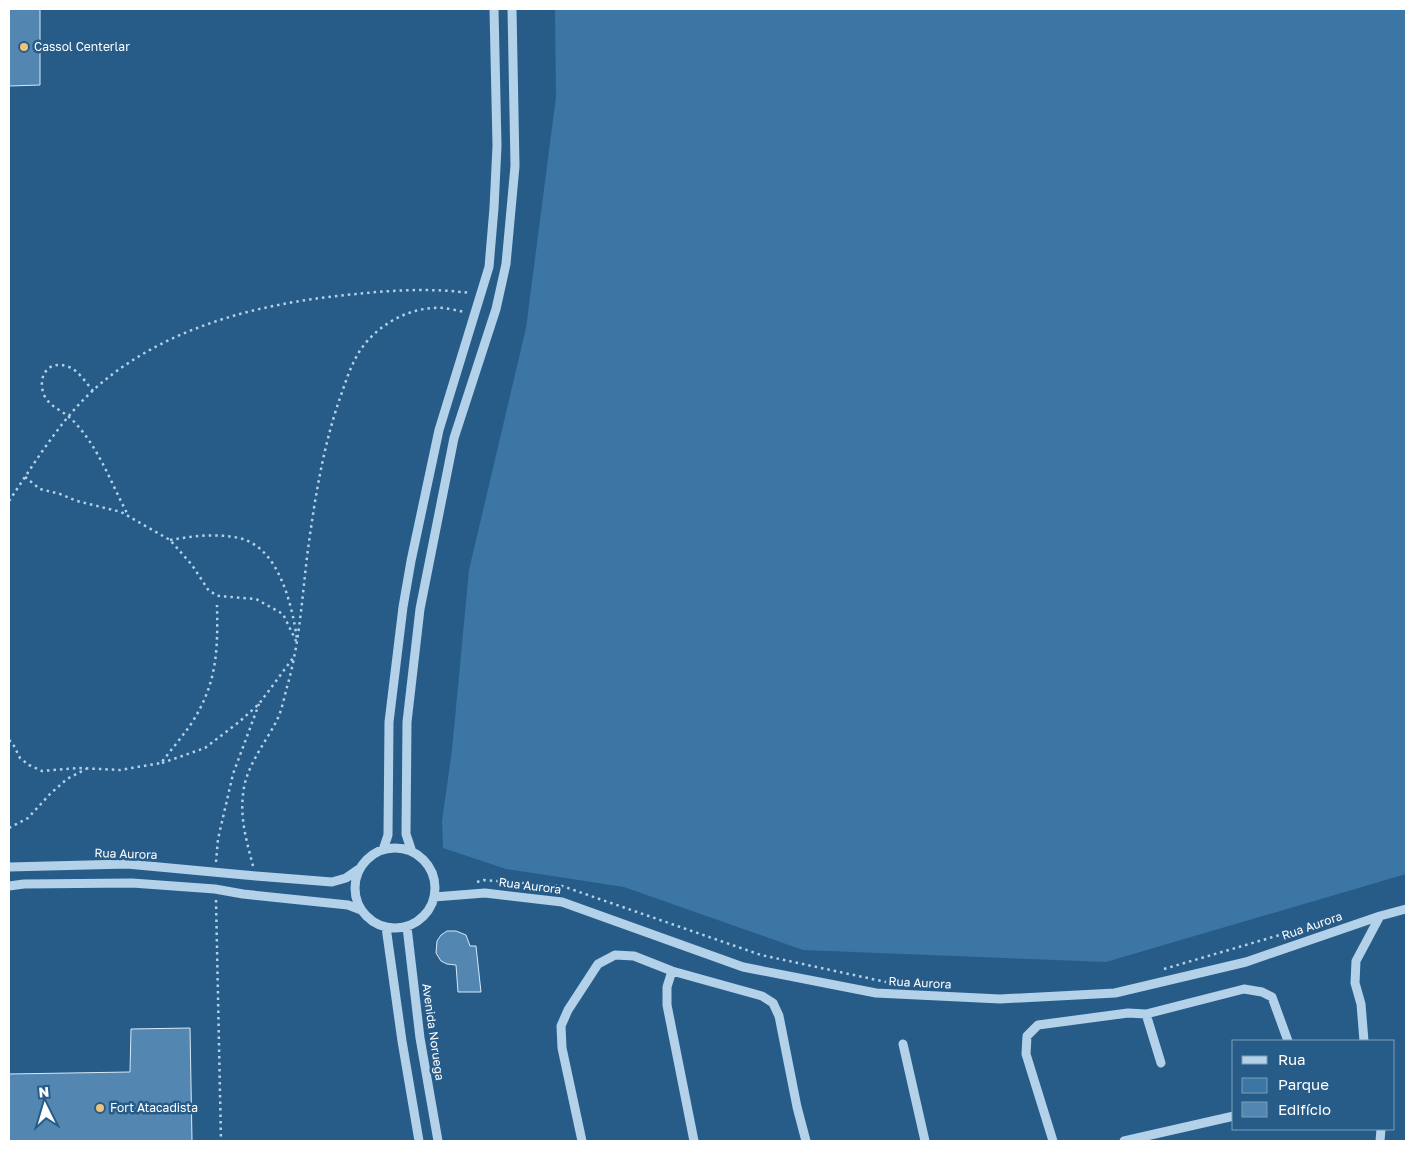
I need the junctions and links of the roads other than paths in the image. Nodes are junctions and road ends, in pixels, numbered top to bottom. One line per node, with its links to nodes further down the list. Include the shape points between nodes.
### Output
1 (494, 9): 3 (street, via 497,146 489,266 439,430 405,598 389,722 388,835)
2 (512, 9): 4 (street, via 515,166 506,264 496,309 454,438 420,609 407,722 406,834)
3 (383, 850): 4 (street, via 394,848); 6 (street)
4 (412, 852): 8 (street, via 429,867 435,887)
5 (9, 866): 6 (street, Rua Aurora, via 127,864 332,882)
6 (359, 869): 10 (street, via 355,890)
7 (9, 886): 10 (street, via 132,883 215,889 348,905)
8 (434, 897): 11 (street, Rua Aurora, via 485,893 562,902 743,967 876,993 1000,999 1115,994 1246,962); 12 (street, via 424,916)
9 (1406, 909): 11 (street, Rua Aurora)
10 (361, 910): 13 (street)
11 (1380, 916): 17 (street, via 1356,961 1355,983 1361,1004)
12 (407, 927): 13 (street); 22 (street, Avenida Noruega, via 420,1038)
13 (386, 928): 21 (street)
14 (672, 971): 23 (street, via 634,956 615,955 598,964 568,1010 561,1026 562,1048); 24 (street, via 667,987 667,1005); 25 (street, via 762,996 773,1003 779,1016)
15 (1146, 1014): 16 (street, via 1244,989 1262,992 1272,997); 19 (street); 27 (street, via 1128,1013 1038,1025 1027,1036 1026,1054)
16 (1288, 1040)
17 (1364, 1040)
18 (903, 1044): 26 (street)
19 (1161, 1063)
20 (1232, 1116): 28 (street)
21 (419, 1141)
22 (438, 1141)
23 (582, 1141)
24 (694, 1141)
25 (806, 1141)
26 (925, 1141)
27 (1053, 1141)
28 (1124, 1141)

